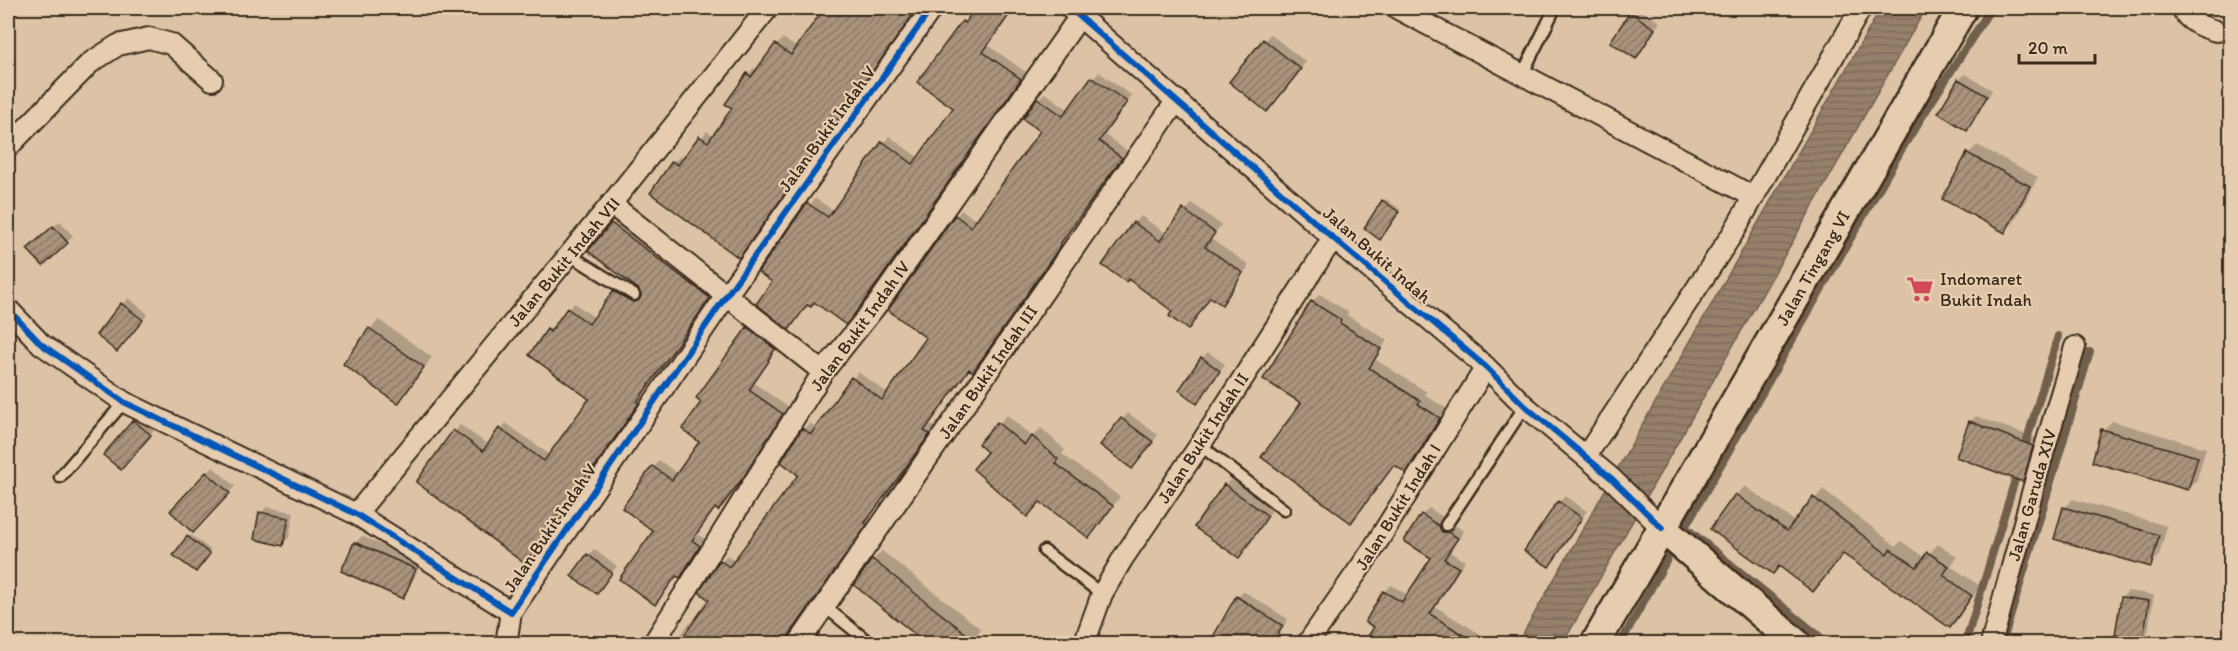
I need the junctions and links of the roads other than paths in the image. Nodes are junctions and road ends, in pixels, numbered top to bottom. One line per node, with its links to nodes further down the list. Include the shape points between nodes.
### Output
1 (768, 8): 15 (street, Jalan Bukit Indah VII)
2 (932, 8): 19 (street, Jalan Bukit Indah V)
3 (1555, 8): 10 (lane)
4 (1861, 8): 14 (street)
5 (1963, 8): 32 (main road, Jalan Tingang VI)
6 (2182, 8): 9 (street, via 2185,16 2199,26)
7 (1398, 9): 10 (street)
8 (1075, 12): 12 (street, Jalan Bukit Indah); 23 (street, Jalan Bukit Indah IV, via 879,302)
9 (2216, 32)
10 (1522, 75): 14 (street)
11 (212, 80): 13 (street, via 171,44 148,38 118,45 90,63)
12 (1177, 100): 16 (street, Jalan Bukit Indah); 35 (street, Jalan Bukit Indah III)
13 (8, 147)
14 (1754, 197): 27 (street)
15 (611, 204): 17 (street, Jalan Bukit Indah VII); 19 (street)
16 (1333, 237): 22 (street, Jalan Bukit Indah); 26 (street, Jalan Bukit Indah II)
17 (570, 255): 18 (lane); 30 (street, Jalan Bukit Indah VII)
18 (634, 295)
19 (726, 296): 23 (street); 36 (street, Jalan Bukit Indah V)
20 (8, 309): 24 (street, Jalan Bukit Indah V, via 41,344)
21 (2075, 347): 45 (street, Jalan Garuda XIV)
22 (1486, 367): 25 (street, Jalan Bukit Indah); 42 (street, Jalan Bukit Indah I, via 1371,552)
23 (823, 372): 38 (street, Jalan Bukit Indah IV)
24 (124, 402): 28 (lane); 30 (street, Jalan Bukit Indah V)
25 (1525, 406): 27 (street, Jalan Bukit Indah); 31 (lane)
26 (1200, 446): 29 (lane); 34 (street, Jalan Bukit Indah II)
27 (1586, 456): 32 (street, Jalan Bukit Indah)
28 (60, 477)
29 (1284, 510)
30 (356, 514): 36 (street, Jalan Bukit Indah V)
31 (1446, 525)
32 (1662, 528): 43 (main road, Jalan Tingang VI); 44 (main road)
33 (1044, 551): 34 (lane)
34 (1102, 594): 41 (street, Jalan Bukit Indah II)
35 (824, 606): 39 (street, Jalan Bukit Indah III); 40 (lane)
36 (511, 612): 37 (street)
37 (506, 644)
38 (653, 644)
39 (798, 644)
40 (871, 644)
41 (1084, 644)
42 (1307, 644)
43 (1595, 644)
44 (1797, 644)
45 (1991, 644)

